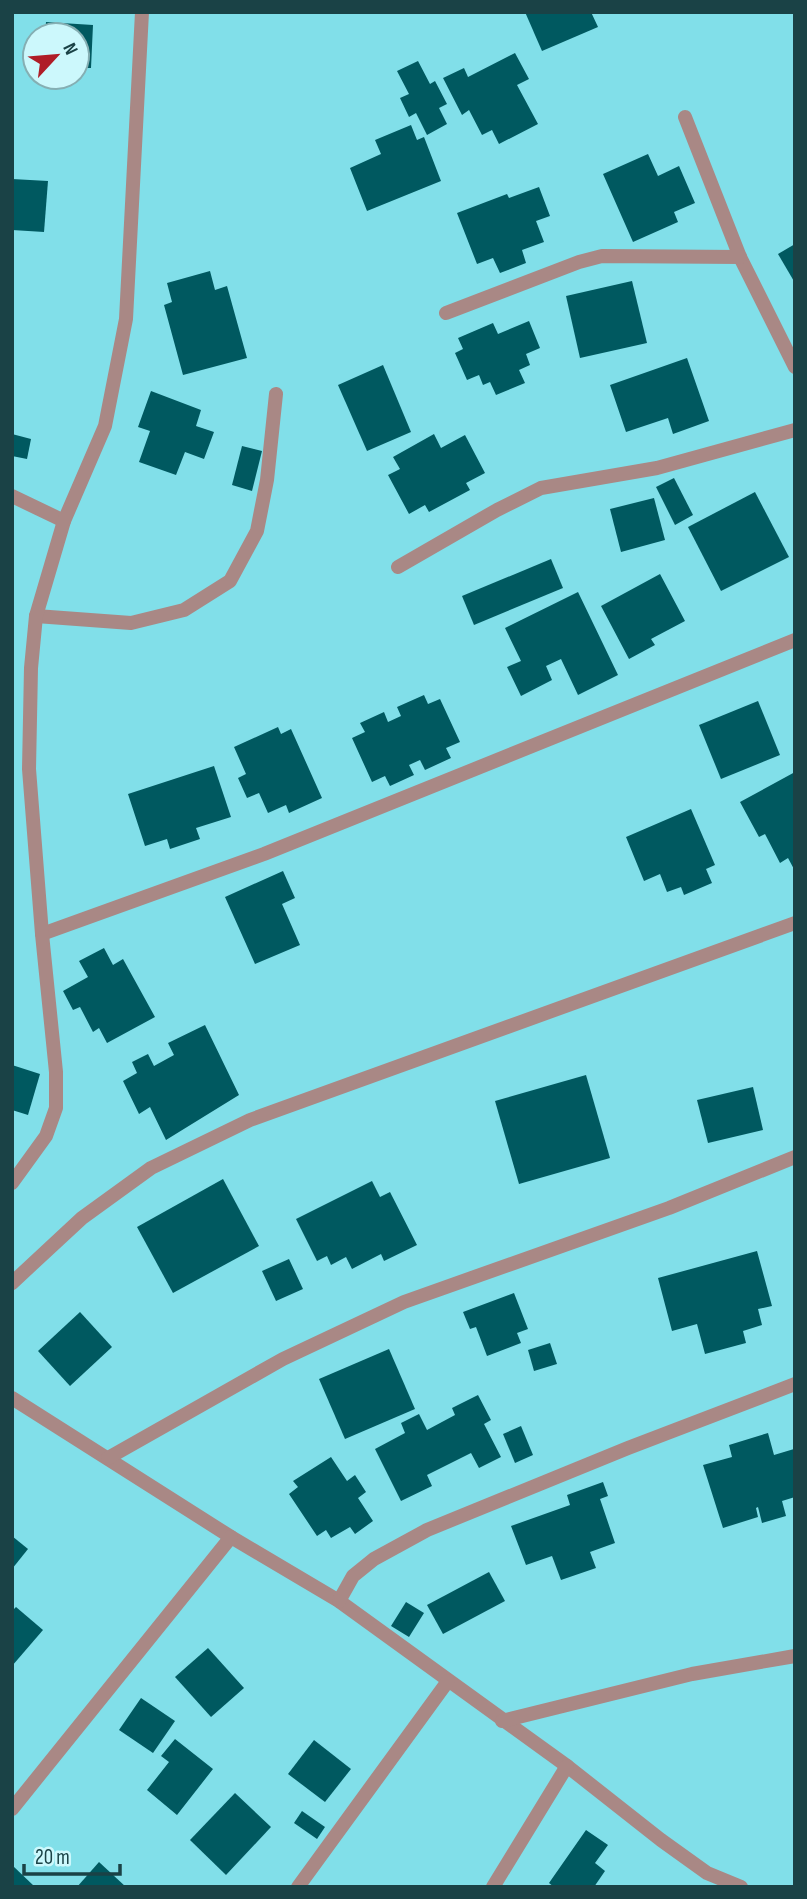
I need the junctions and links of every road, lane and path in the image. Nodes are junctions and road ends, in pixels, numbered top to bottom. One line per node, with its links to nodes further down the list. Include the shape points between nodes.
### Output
1 (142, 12): 9 (street, via 127,319 106,425)
2 (685, 117): 3 (street)
3 (740, 257): 4 (street, via 602,256); 5 (street)
4 (446, 313)
5 (795, 367)
6 (276, 394): 11 (street, via 257,531 230,581 184,610 131,623)
7 (795, 430): 10 (street, via 657,468 541,488)
8 (12, 496): 9 (street)
9 (64, 520): 11 (street)
10 (398, 567)
11 (36, 616): 14 (street, via 29,769)
12 (795, 640): 14 (street, via 264,854)
13 (795, 923): 17 (street, via 250,1120 151,1168 82,1218)
14 (42, 934): 16 (street, via 56,1072 55,1108 46,1136)
15 (795, 1157): 20 (street, via 669,1208 404,1303 283,1359)
16 (12, 1183)
17 (12, 1283)
18 (795, 1384): 22 (street, via 427,1530 374,1559 354,1576)
19 (14, 1403): 20 (street)
20 (108, 1458): 21 (street)
21 (231, 1537): 22 (street); 27 (street)
22 (339, 1601): 24 (street)
23 (795, 1656): 25 (street, via 692,1674)
24 (447, 1681): 25 (street); 28 (street)
25 (502, 1721): 26 (street)
26 (567, 1766): 29 (street); 30 (street, via 707,1873)
27 (12, 1809)
28 (298, 1887)
29 (494, 1887)
30 (741, 1887)

